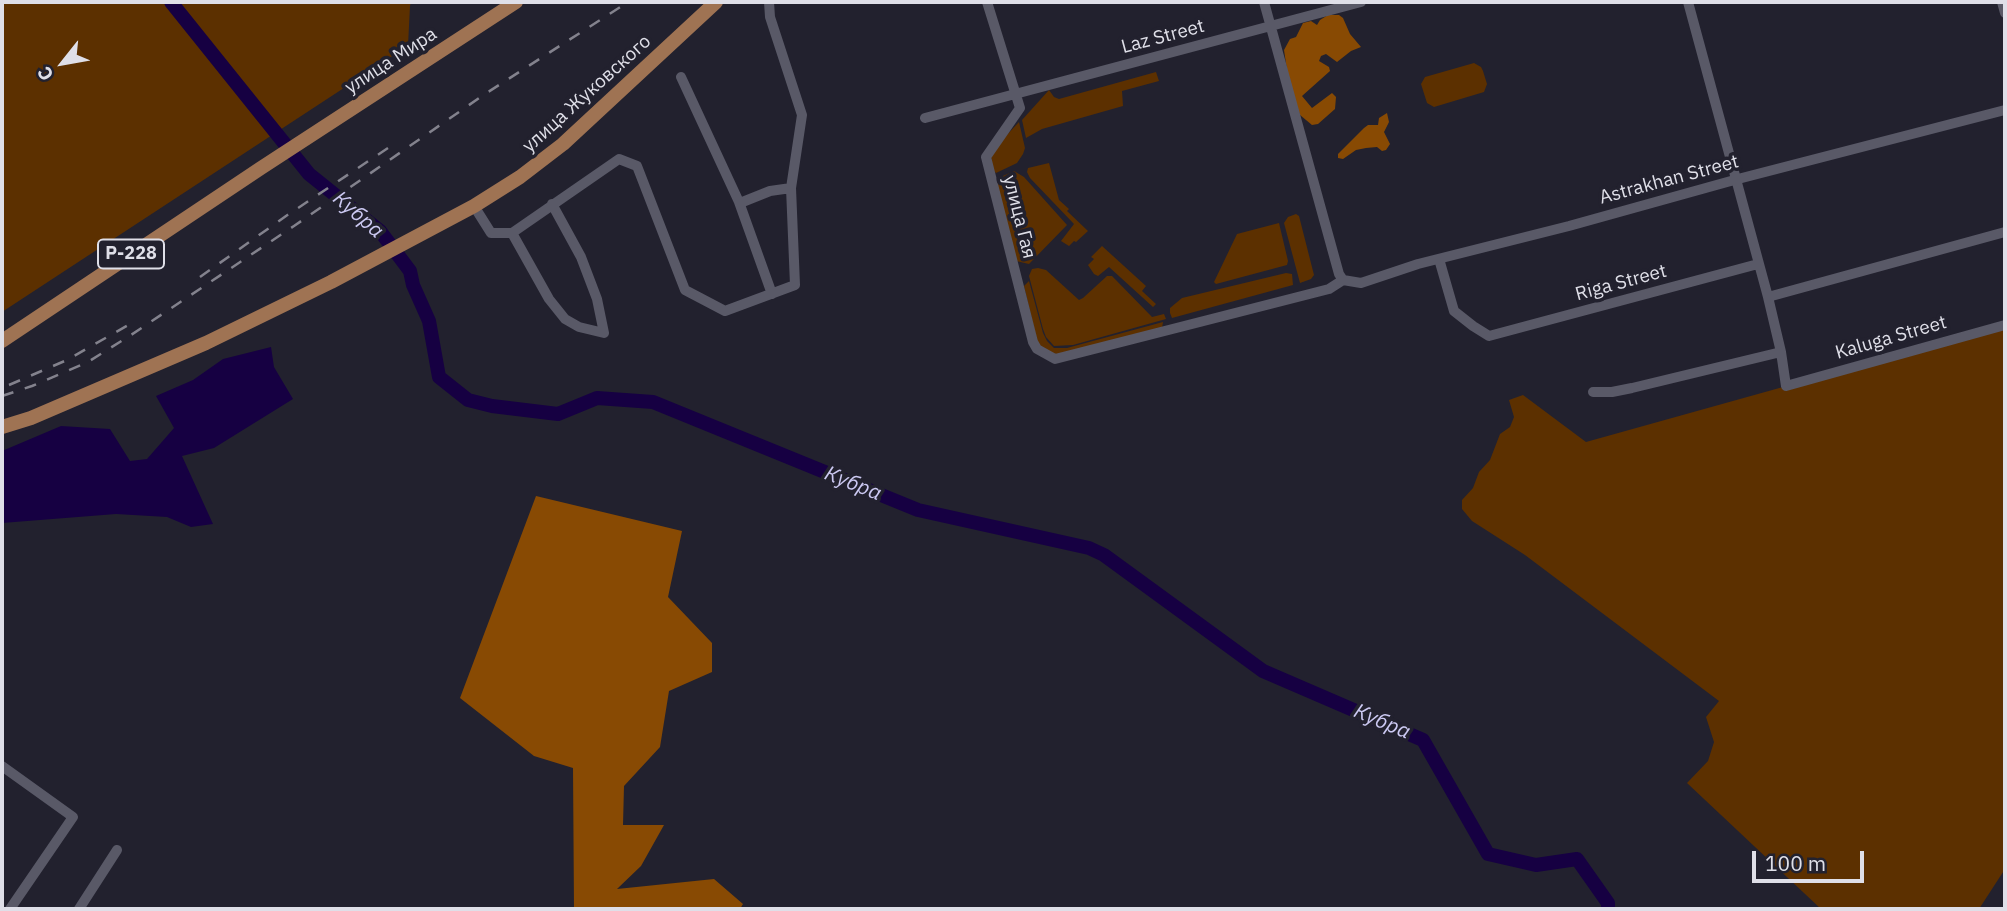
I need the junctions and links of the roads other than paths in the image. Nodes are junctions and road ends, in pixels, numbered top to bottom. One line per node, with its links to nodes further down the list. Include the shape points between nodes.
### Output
1 (516, 2): 28 (main road, улица Мира / Р-228)
2 (716, 2): 19 (main road, улица Жуковского, via 563,144)
3 (769, 2): 16 (street, via 802,115)
4 (987, 2): 12 (street)
5 (1264, 2): 10 (street)
6 (1361, 2): 10 (street, Laz Street)
7 (1688, 2): 15 (street)
8 (2002, 2): 9 (street)
9 (2005, 13)
10 (1270, 26): 12 (street, Laz Street); 24 (street)
11 (681, 77): 17 (street)
12 (1015, 95): 14 (street, Laz Street); 30 (street, улица Гая, via 1020,108 986,156 1032,342)
13 (2005, 110): 15 (street, Astrakhan Street)
14 (925, 118)
15 (1738, 179): 22 (street, Astrakhan Street); 23 (street)
16 (791, 188): 17 (street); 25 (street, via 795,285)
17 (740, 203): 25 (street)
18 (552, 204): 21 (street); 21 (street, via 581,257 604,332 565,319); 25 (street, via 618,159 637,166 685,290 725,311)
19 (474, 206): 21 (street, via 491,233); 32 (main road, улица Жуковского, via 331,282 156,365)
20 (2005, 232): 26 (street)
21 (512, 233)
22 (1439, 259): 23 (street, Riga Street, via 1454,311 1492,336); 24 (street, Astrakhan Street, via 1361,283)
23 (1758, 264): 26 (street)
24 (1343, 280): 30 (street, Astrakhan Street, via 1329,289)
25 (772, 293)
26 (1769, 298): 29 (street)
27 (2005, 328): 29 (street, Kaluga Street, via 1786,386)
28 (2, 341)
29 (1781, 352): 31 (street, via 1632,388)
30 (1055, 359)
31 (1593, 392)
32 (2, 427)
33 (2, 766): 35 (street, via 73,817)
34 (117, 850): 36 (street)
35 (8, 907)
36 (79, 909)

